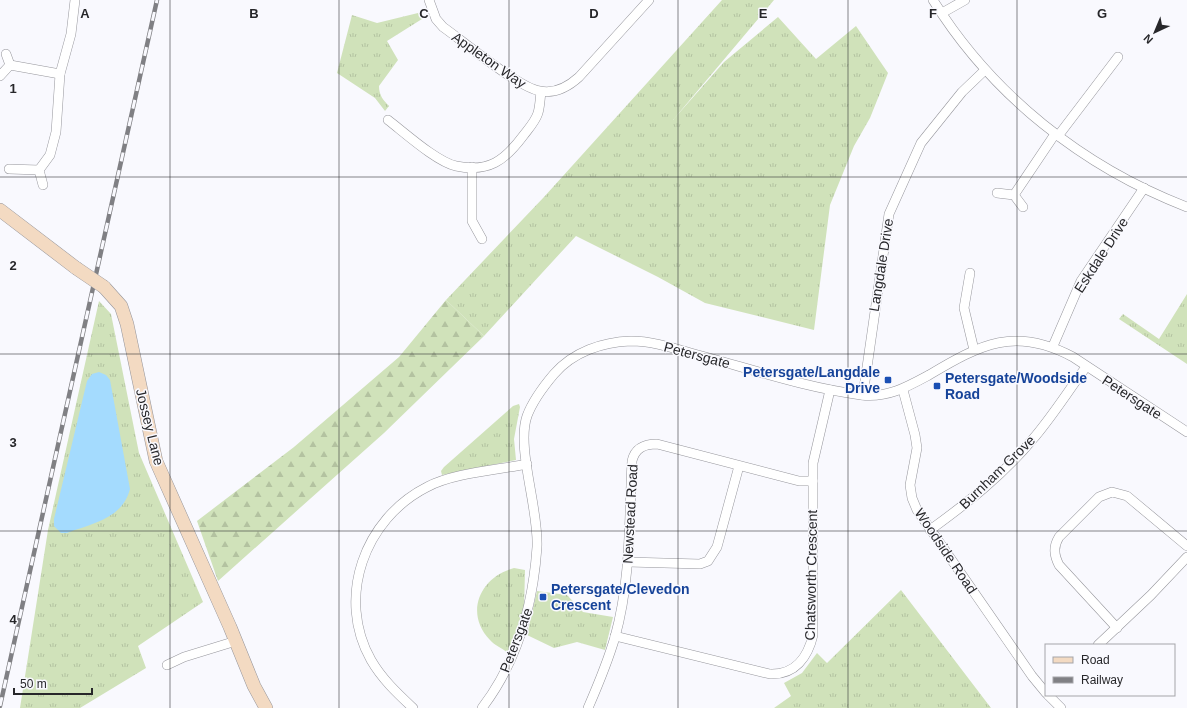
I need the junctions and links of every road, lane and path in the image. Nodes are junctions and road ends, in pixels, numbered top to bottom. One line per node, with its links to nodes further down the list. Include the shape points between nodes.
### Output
1 (75, 0): 11 (street, via 71,34)
2 (429, 0): 13 (street, Appleton Way, via 436,19 443,27 524,86)
3 (649, 0): 13 (street, Appleton Way, via 579,78 560,90)
4 (933, 0): 6 (street)
5 (965, 0): 6 (street)
6 (942, 14): 10 (street)
7 (6, 54): 9 (street)
8 (1118, 57): 15 (street)
9 (10, 66): 11 (street); 12 (street)
10 (985, 70): 15 (street, via 1015,101); 33 (street, Langdale Drive, via 962,92 921,143 889,214)
11 (60, 74): 18 (street, via 56,132 50,155)
12 (0, 76)
13 (541, 92): 16 (street, via 538,113 511,152 489,165)
14 (388, 120): 16 (street, via 440,159 455,166)
15 (1057, 135): 20 (street, via 1107,170); 22 (street)
16 (472, 167): 26 (street, via 472,221)
17 (9, 169): 18 (street)
18 (39, 170): 19 (street)
19 (43, 185)
20 (1144, 188): 24 (street); 28 (street, Eskdale Drive, via 1081,281)
21 (998, 193): 22 (street)
22 (1014, 194): 23 (street)
23 (1024, 207)
24 (1187, 207)
25 (0, 210): 44 (street, Jossey Lane, bridge, via 104,287 121,306 156,461)
26 (482, 239)
27 (970, 273): 29 (street, via 964,308)
28 (1053, 346): 29 (street, Petersgate, via 1017,341 994,343); 30 (street, Petersgate)
29 (974, 350): 32 (street, Petersgate)
30 (1086, 367): 34 (street, Petersgate); 38 (street, Burnham Grove, via 1016,458 975,496)
31 (830, 390): 33 (street, Petersgate); 35 (street, Petersgate, via 651,343 616,342 588,349 559,368 536,398 527,418); 37 (street, Chatsworth Crescent, via 813,463)
32 (902, 390): 33 (street, Petersgate, via 874,396); 38 (street, Woodside Road, via 917,448 910,485 912,498)
33 (863, 395)
34 (1187, 432)
35 (527, 464): 49 (street, Petersgate, via 537,544 531,599 525,624 513,654 504,674); 51 (street, via 448,479 428,486 395,509 368,545 356,586 355,600 360,631 371,660 379,672)
36 (739, 466): 37 (street, Newstead Road, via 799,481); 41 (street, via 717,547 708,561 700,564); 41 (street, Newstead Road, via 657,444 640,447 632,461)
37 (813, 481): 43 (street, Chatsworth Crescent, via 813,635 810,649 792,670 780,675 770,674)
38 (930, 530): 47 (street, Woodside Road)
39 (1187, 546): 42 (street, via 1126,496 1112,492 1099,497 1059,537 1054,549 1059,565)
40 (1187, 557): 42 (street)
41 (628, 562): 43 (street, Newstead Road)
42 (1117, 628): 45 (street)
43 (615, 636): 53 (street, Newstead Road)
44 (236, 641): 46 (street); 50 (street, Jossey Lane)
45 (1099, 644)
46 (167, 664)
47 (1045, 691)
48 (1050, 696): 54 (street, Woodside Road)
49 (484, 705): 52 (street)
50 (266, 708)
51 (413, 708)
52 (494, 708)
53 (588, 708)
54 (1062, 708)

